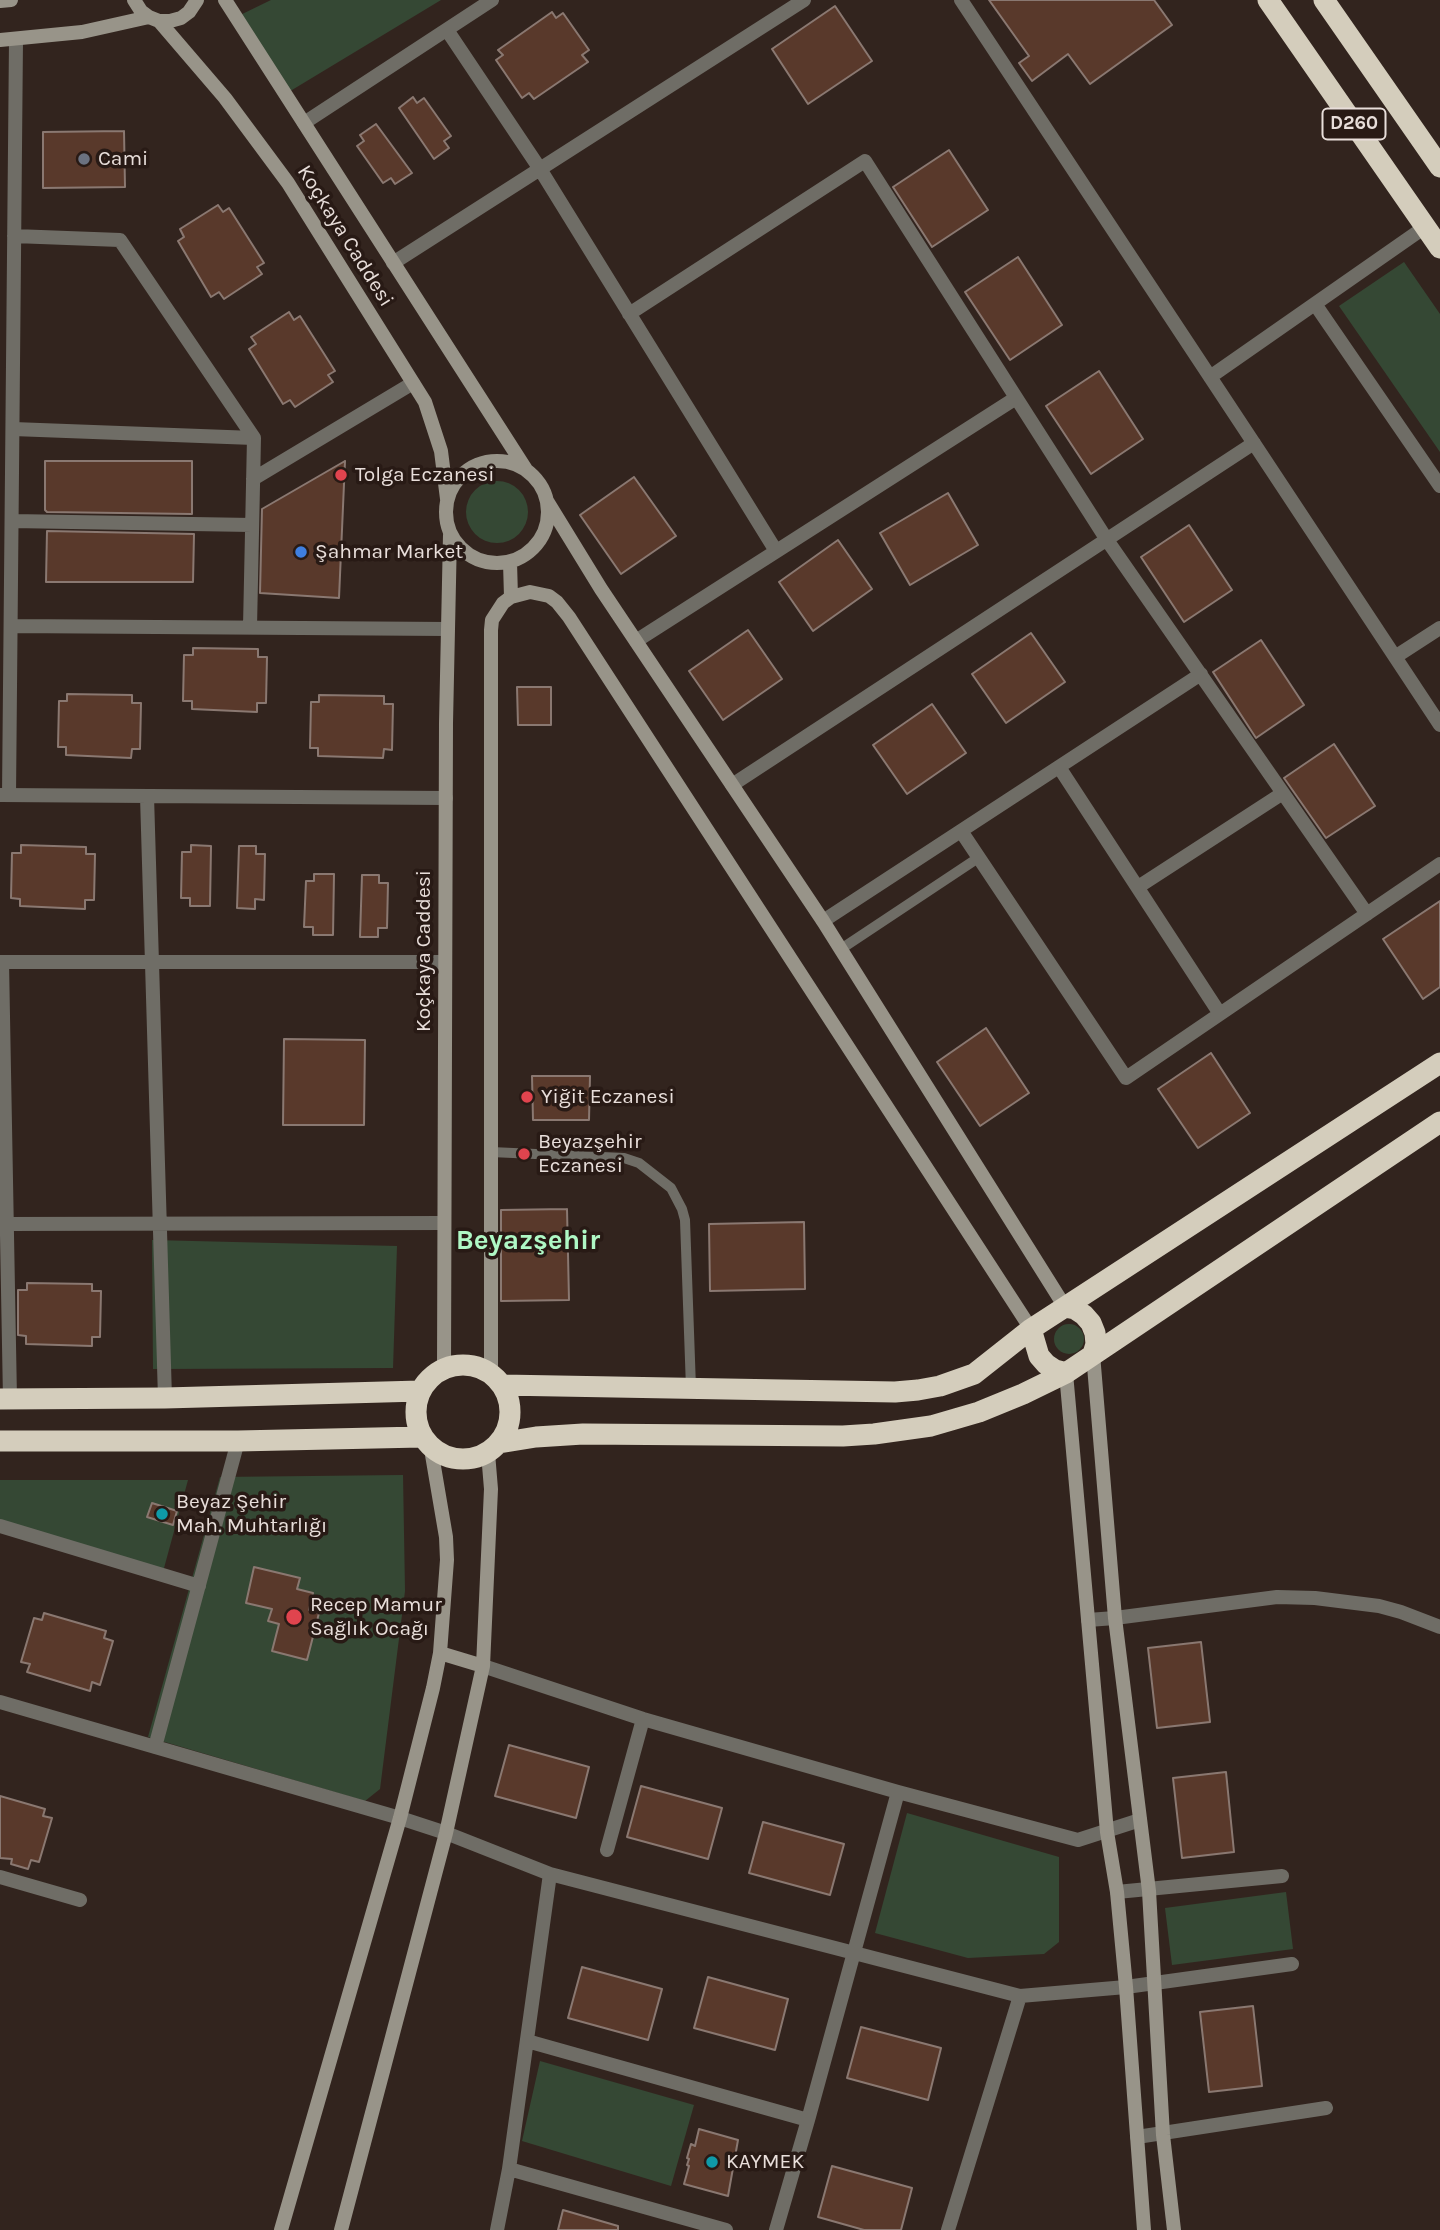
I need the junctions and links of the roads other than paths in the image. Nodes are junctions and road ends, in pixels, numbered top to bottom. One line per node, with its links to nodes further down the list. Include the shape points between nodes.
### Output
1 (11, 0): 9 (main road)
2 (134, 0): 11 (main road, Koçkaya Caddesi)
3 (225, 0): 15 (main road, Koçkaya Caddesi)
4 (492, 0): 12 (street)
5 (804, 0): 17 (street)
6 (961, 0): 24 (street)
7 (1268, 0): 18 (highway, D260)
8 (1324, 0): 16 (highway, D260)
9 (0, 1)
10 (198, 1): 11 (main road, via 181,18)
11 (154, 19): 14 (main road); 25 (main road, Koçkaya Caddesi, via 225,98 288,183)
12 (447, 30): 15 (street); 17 (street)
13 (0, 40): 14 (main road)
14 (16, 40): 19 (street)
15 (304, 124): 21 (main road, Koçkaya Caddesi)
16 (1440, 167)
17 (540, 169): 21 (street); 23 (street)
18 (1425, 227): 20 (highway, D260); 22 (street)
19 (14, 236): 27 (street); 28 (street, via 120,240)
20 (1440, 248)
21 (393, 263): 30 (main road, Koçkaya Caddesi)
22 (1315, 304): 24 (street); 33 (street)
23 (629, 314): 26 (street, via 865,162); 40 (street)
24 (1210, 377): 29 (street)
25 (413, 383): 31 (street); 34 (main road, Koçkaya Caddesi, via 434,426)
26 (1016, 398): 39 (street); 40 (street)
27 (13, 429): 28 (street); 32 (street)
28 (254, 438): 31 (street)
29 (1254, 443): 39 (street); 48 (street)
30 (527, 471): 34 (main road, via 504,461 480,464 459,477); 35 (main road)
31 (253, 479): 37 (street)
32 (6, 486): 36 (street)
33 (1440, 486)
34 (447, 499): 38 (main road)
35 (547, 501): 41 (main road, via 541,537 525,556); 47 (main road)
36 (12, 522): 37 (street); 43 (street)
37 (252, 525): 44 (street)
38 (450, 535): 41 (main road, via 477,560); 46 (main road, Koçkaya Caddesi)
39 (1107, 540): 49 (street); 52 (street)
40 (776, 551): 47 (street)
41 (510, 562): 42 (main road)
42 (511, 597): 70 (main road, via 496,611 491,630); 75 (main road, via 540,593 557,602 569,617)
43 (11, 626): 44 (street); 54 (street)
44 (250, 628): 46 (street)
45 (1440, 628): 48 (street)
46 (447, 629): 56 (main road, Koçkaya Caddesi)
47 (636, 641): 52 (main road)
48 (1395, 657): 50 (street)
49 (1201, 674): 51 (street); 53 (street)
50 (1440, 725)
51 (1059, 767): 57 (street); 60 (street)
52 (732, 785): 62 (main road)
53 (1283, 793): 60 (street); 61 (street)
54 (5, 795): 55 (street)
55 (147, 796): 56 (street); 65 (street)
56 (446, 798): 66 (main road, Koçkaya Caddesi)
57 (961, 831): 58 (street); 62 (street)
58 (978, 858): 63 (lane); 67 (street, via 1126,1077)
59 (1440, 864): 61 (street)
60 (1138, 887): 67 (street)
61 (1367, 914): 67 (street)
62 (823, 921): 63 (main road)
63 (841, 950): 74 (main road)
64 (1, 962): 65 (street); 72 (street)
65 (152, 962): 66 (street); 73 (street)
66 (445, 962): 71 (main road, Koçkaya Caddesi)
67 (1220, 1014)
68 (1440, 1063): 74 (highway)
69 (1440, 1122): 76 (highway)
70 (491, 1152): 79 (main road); 80 (lane, via 624,1158 639,1163 671,1188 685,1220)
71 (444, 1223): 73 (street); 77 (main road, Koçkaya Caddesi)
72 (7, 1224): 73 (street); 83 (street)
73 (160, 1224): 82 (street)
74 (1065, 1307): 75 (highway); 76 (highway, via 1075,1309 1091,1323 1096,1344)
75 (1031, 1329): 78 (highway, via 1046,1364); 80 (highway, via 974,1374 918,1390)
76 (1093, 1354): 78 (highway); 90 (main road)
77 (444, 1368): 79 (highway, via 476,1366); 81 (highway)
78 (1066, 1373): 87 (highway, via 979,1412 904,1430 843,1436 583,1434 536,1437); 91 (main road)
79 (496, 1379): 80 (highway); 87 (highway, via 509,1400 510,1415 507,1430)
80 (691, 1388)
81 (420, 1391): 82 (highway); 86 (highway, via 416,1423)
82 (165, 1398): 83 (highway)
83 (5, 1399)
84 (0, 1441): 85 (highway)
85 (238, 1441): 86 (highway); 89 (street)
86 (426, 1443): 87 (highway, via 444,1457 458,1460 474,1459); 93 (main road, via 446,1537)
87 (493, 1448): 94 (main road)
88 (0, 1526): 89 (street)
89 (199, 1586): 97 (street)
90 (1115, 1618): 91 (street); 92 (street, via 1277,1597 1379,1606); 100 (main road)
91 (1088, 1620): 101 (main road)
92 (1440, 1627)
93 (440, 1653): 94 (main road); 99 (main road)
94 (483, 1666): 96 (street); 102 (main road)
95 (0, 1702): 97 (street)
96 (643, 1718): 98 (street); 103 (street)
97 (155, 1747): 99 (street)
98 (898, 1792): 101 (street, via 1078,1840); 110 (street)
99 (400, 1818): 102 (street); 121 (main road)
100 (1140, 1820): 101 (street); 107 (main road)
101 (1107, 1832): 108 (main road)
102 (446, 1833): 104 (street); 122 (main road)
103 (607, 1850)
104 (550, 1874): 110 (street); 115 (street)
105 (1282, 1876): 107 (street)
106 (0, 1877): 109 (street)
107 (1149, 1891): 108 (street); 112 (main road)
108 (1117, 1892): 113 (main road)
109 (80, 1900)
110 (854, 1954): 114 (street); 117 (street)
111 (1292, 1964): 112 (street)
112 (1154, 1984): 113 (street); 118 (main road)
113 (1126, 1987): 114 (street); 119 (main road)
114 (1020, 1996): 126 (street)
115 (527, 2040): 117 (street); 120 (street)
116 (1326, 2108): 118 (street)
117 (808, 2120): 125 (street)
118 (1163, 2134): 119 (street); 128 (main road)
119 (1137, 2137): 127 (main road)
120 (509, 2169): 123 (street); 124 (street)
121 (281, 2230)
122 (341, 2230)
123 (497, 2230)
124 (726, 2230)
125 (776, 2230)
126 (948, 2230)
127 (1144, 2230)
128 (1174, 2230)

